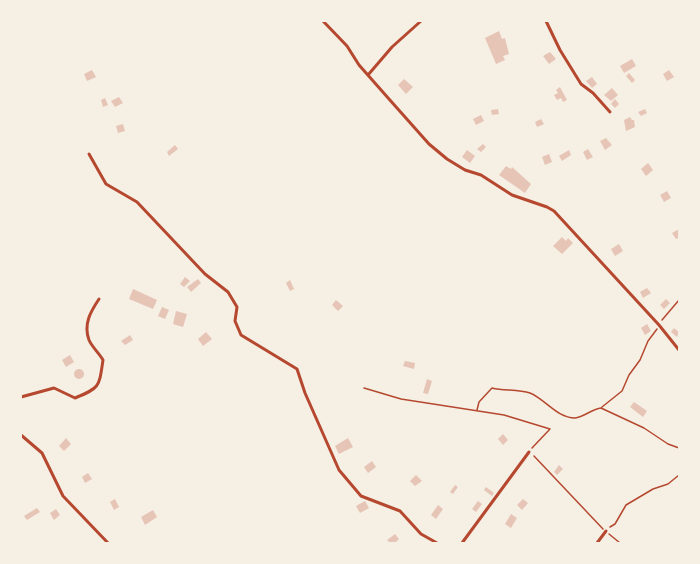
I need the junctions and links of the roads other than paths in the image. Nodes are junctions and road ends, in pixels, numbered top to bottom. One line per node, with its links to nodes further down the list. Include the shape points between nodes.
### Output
1 (323, 21): 4 (street)
2 (421, 21): 4 (street)
3 (546, 21): 5 (street, via 581,84)
4 (368, 75): 8 (street, via 447,159 512,195 554,211)
5 (610, 112)
6 (89, 154): 14 (street, via 106,184 137,202 205,274 228,292 237,307 235,321 241,335 297,369 339,470 361,496 400,511 421,534)
7 (99, 299): 9 (street, via 90,312 88,329 90,341 103,360 99,384 74,399 54,388)
8 (679, 350)
9 (21, 397)
10 (21, 435): 13 (street, via 42,453 63,496)
11 (530, 452): 15 (street)
12 (606, 531): 16 (street)
13 (108, 543)
14 (437, 543)
15 (462, 543)
16 (597, 543)

